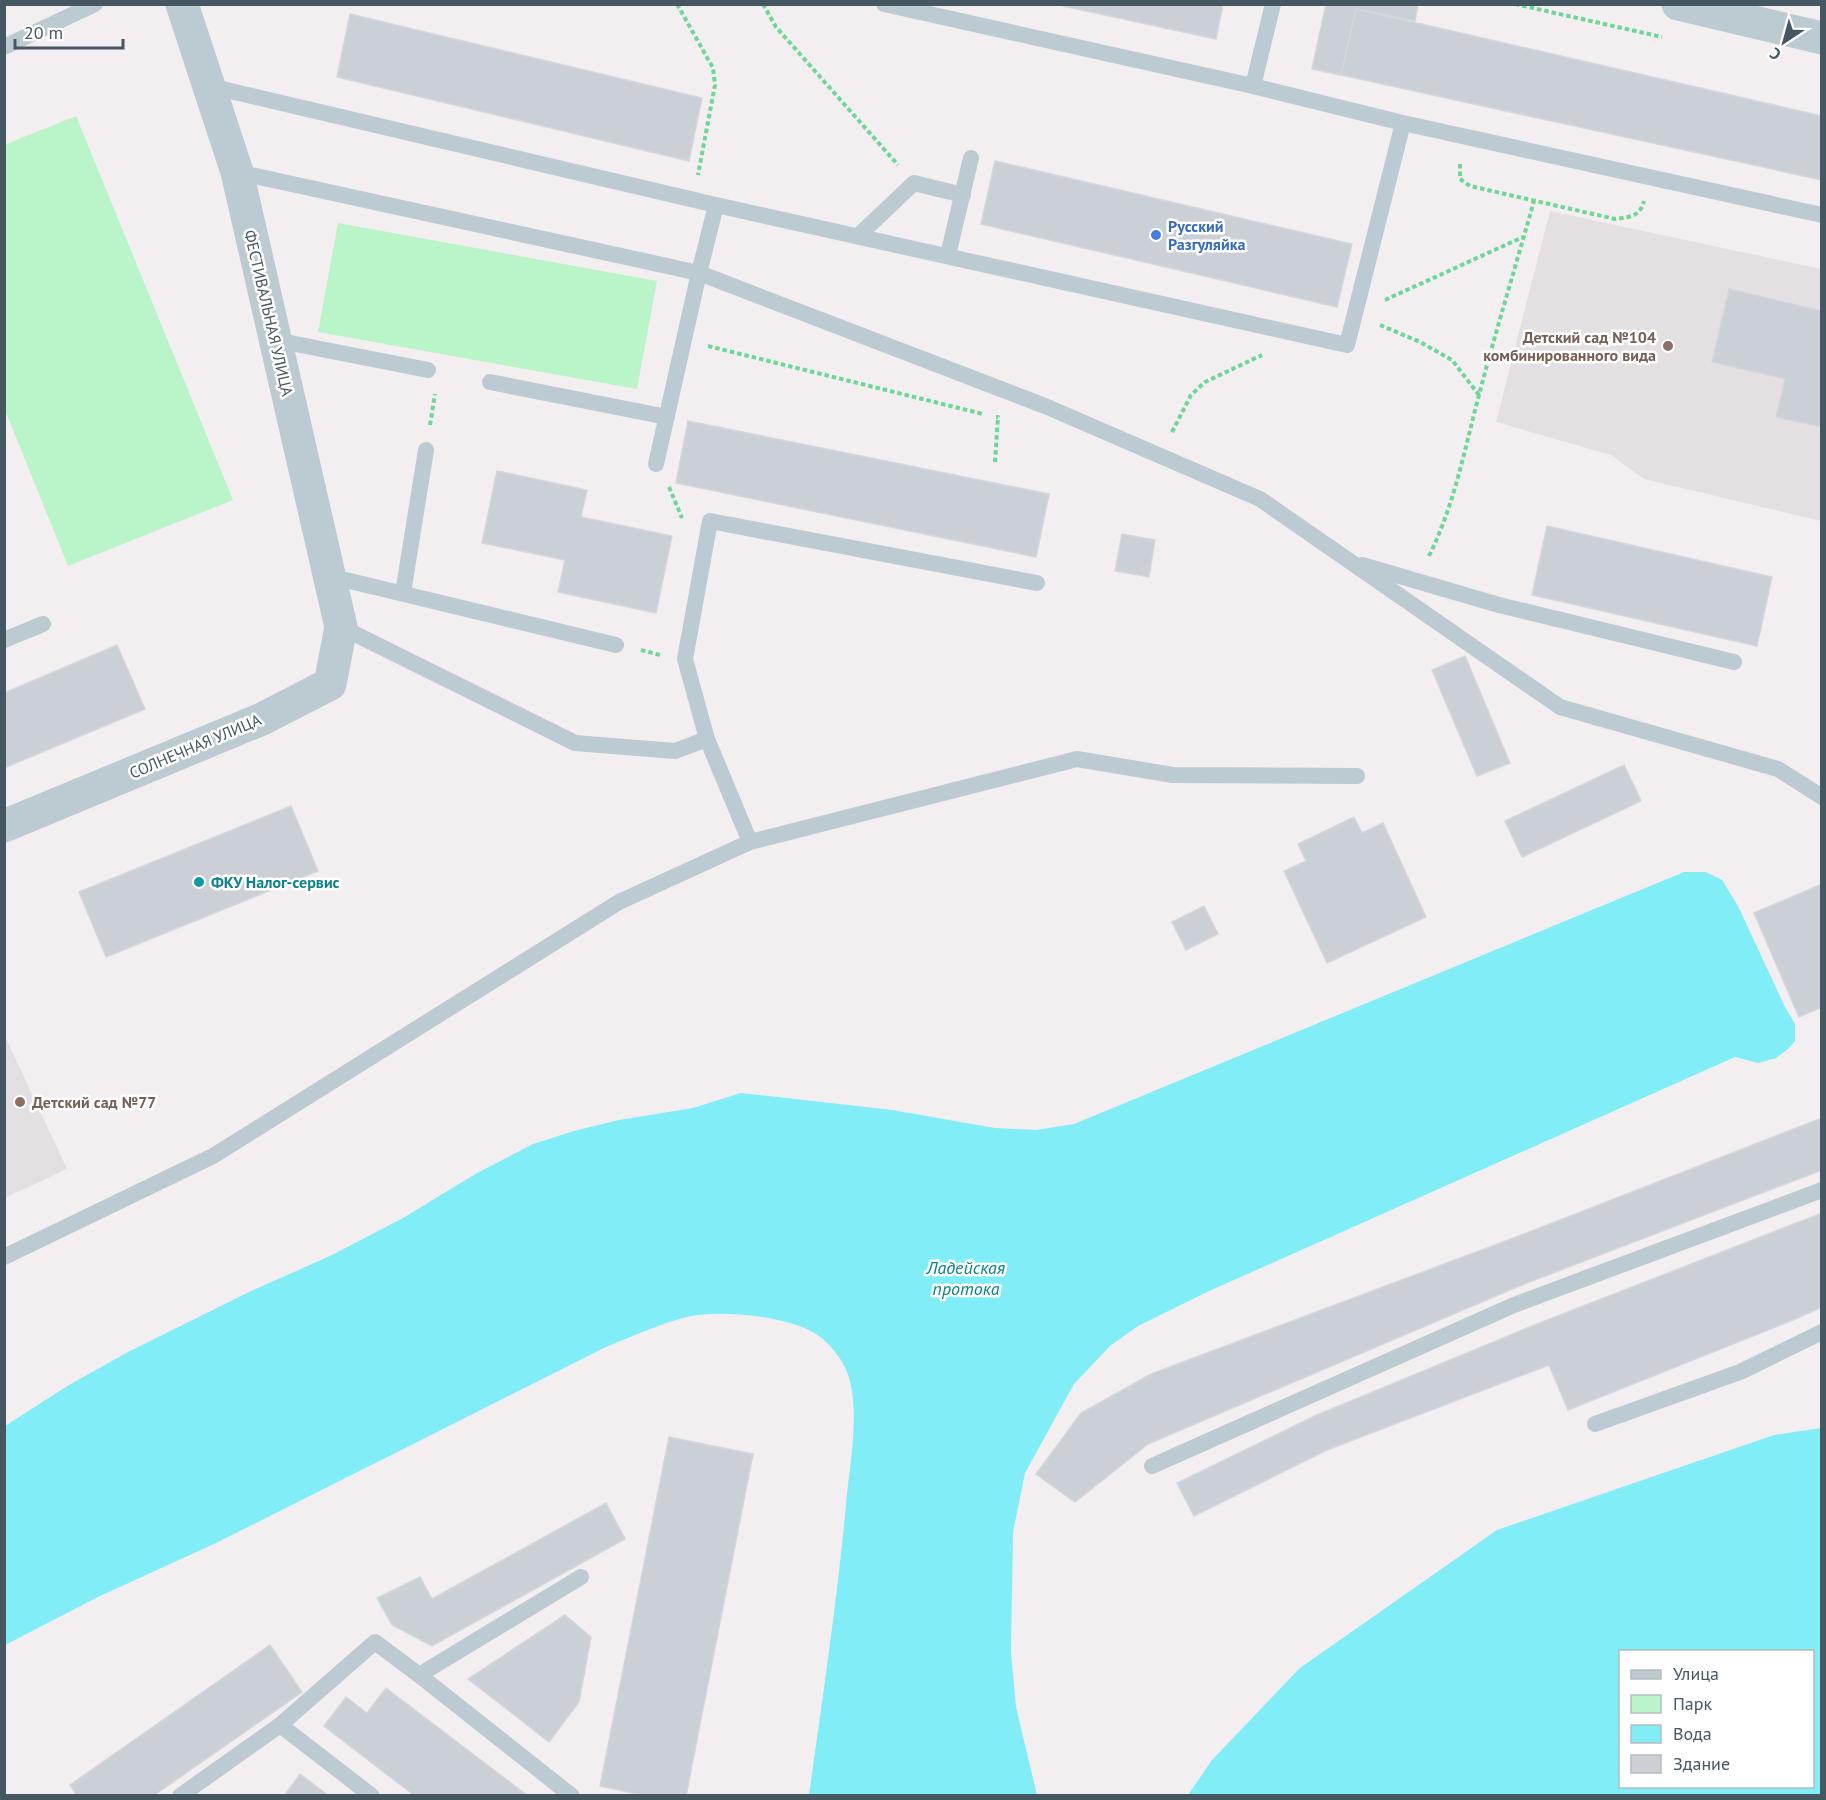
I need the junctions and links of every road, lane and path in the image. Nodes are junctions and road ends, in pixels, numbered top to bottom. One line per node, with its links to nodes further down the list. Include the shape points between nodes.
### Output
1 (95, 4): 9 (lane)
2 (182, 4): 10 (street, ФЕСТИВАЛЬНАЯ УЛИЦА)
3 (677, 4): 19 (path, via 713,68 716,85)
4 (763, 4): 17 (path, via 776,27)
5 (885, 4): 11 (lane)
6 (1273, 4): 11 (lane)
7 (1678, 4): 8 (street)
8 (1821, 38)
9 (4, 47)
10 (208, 86): 15 (street, ФЕСТИВАЛЬНАЯ УЛИЦА); 19 (lane)
11 (1253, 86): 12 (lane)
12 (1403, 123): 13 (lane); 27 (lane)
13 (1466, 137): 16 (lane); 20 (path, via 1460,179 1470,186)
14 (971, 158): 18 (lane)
15 (237, 172): 26 (lane); 29 (street, ФЕСТИВАЛЬНАЯ УЛИЦА)
16 (1649, 177): 20 (path, via 1642,209 1633,217 1615,219); 22 (lane)
17 (914, 183): 18 (lane); 23 (lane)
18 (963, 195): 25 (lane)
19 (694, 199): 21 (lane)
20 (1534, 201): 24 (path)
21 (716, 205): 23 (lane); 26 (lane)
22 (1821, 215)
23 (858, 236): 25 (lane)
24 (1524, 236): 27 (path); 33 (path)
25 (948, 255): 28 (lane)
26 (699, 273): 30 (lane); 36 (lane, via 1025,398)
27 (1355, 314): 28 (lane, via 1347,345); 33 (path, via 1452,360)
28 (1304, 336): 36 (path, via 1204,382 1191,395)
29 (275, 340): 31 (lane); 41 (street, ФЕСТИВАЛЬНАЯ УЛИЦА)
30 (684, 340): 34 (lane); 37 (path, via 998,417)
31 (428, 370): 35 (path, via 439,372)
32 (490, 382): 34 (lane)
33 (1479, 395): 42 (path, via 1454,495)
34 (667, 417): 38 (lane)
35 (426, 450): 44 (lane)
36 (1160, 456): 40 (lane, via 1260,499)
37 (995, 462)
38 (656, 464): 39 (path)
39 (683, 519)
40 (1347, 560): 42 (lane); 53 (lane, via 1560,707 1778,769)
41 (329, 576): 44 (lane); 46 (street, ФЕСТИВАЛЬНАЯ УЛИЦА)
42 (1417, 581): 50 (lane)
43 (1037, 583): 49 (lane, via 710,521)
44 (403, 593): 48 (lane)
45 (43, 624): 47 (lane)
46 (340, 627): 51 (lane, via 575,743 675,751); 54 (street, СОЛНЕЧНАЯ УЛИЦА, via 330,684 262,719)
47 (4, 640)
48 (616, 645): 49 (path)
49 (685, 659): 51 (lane)
50 (1734, 662)
51 (707, 739): 55 (lane)
52 (1357, 777): 55 (lane, via 1173,775 1077,759)
53 (1821, 797)
54 (4, 826)
55 (750, 842): 57 (lane, via 619,902 213,1156)
56 (1821, 1190): 60 (lane, via 1514,1305)
57 (4, 1257)
58 (1821, 1332): 59 (lane, via 1740,1372)
59 (1595, 1424)
60 (1152, 1466)
61 (581, 1577): 62 (lane)
62 (419, 1675): 63 (lane, via 375,1642); 66 (lane)
63 (280, 1725): 64 (lane); 65 (lane)
64 (180, 1796)
65 (372, 1796)
66 (572, 1796)

